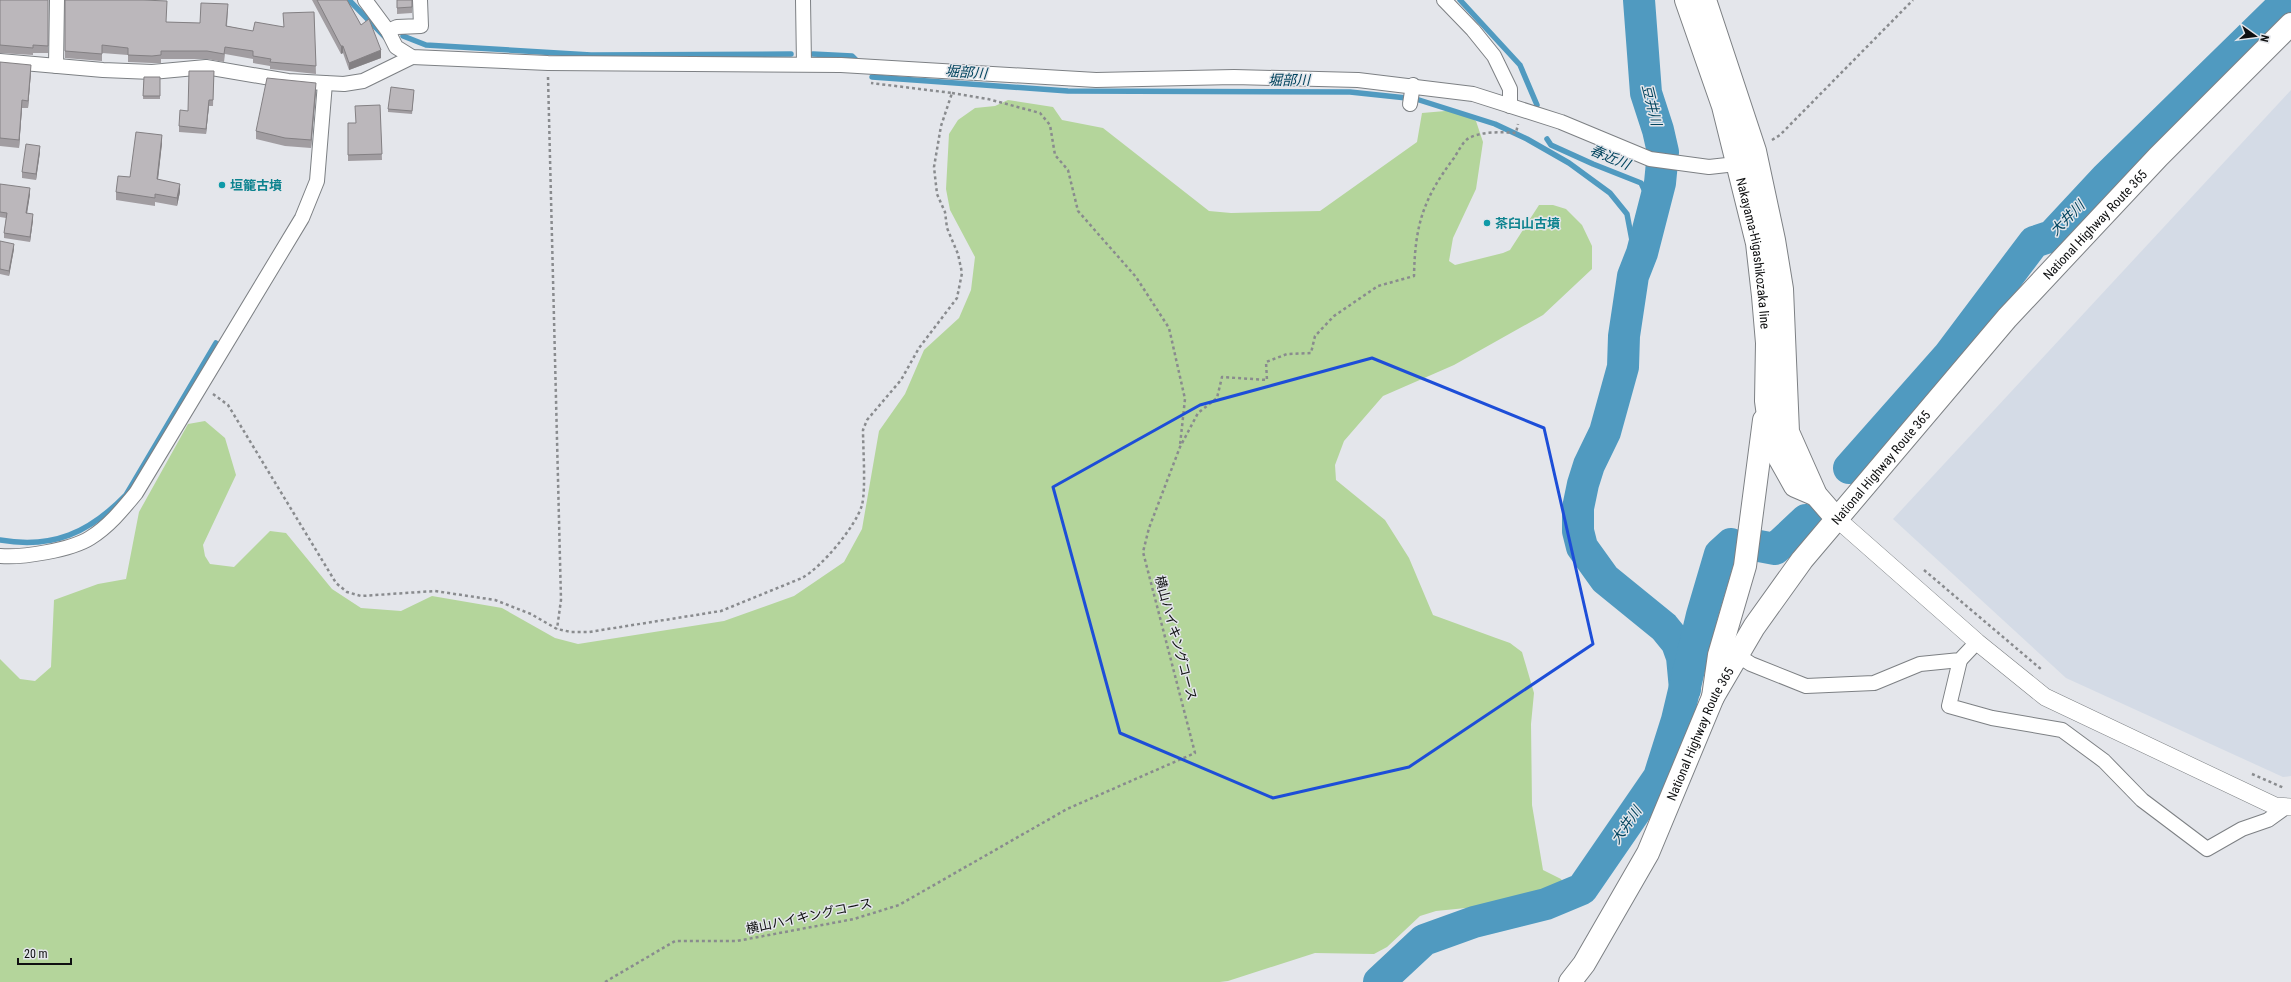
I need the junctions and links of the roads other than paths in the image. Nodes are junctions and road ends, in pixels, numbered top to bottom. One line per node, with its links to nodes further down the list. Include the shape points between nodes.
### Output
1 (57, 0): 13 (street)
2 (365, 0): 9 (street)
3 (420, 0): 9 (street, via 421,26 397,27)
4 (803, 0): 12 (street)
5 (1444, 0): 15 (street, via 1494,56)
6 (1686, 0): 16 (main road, Nakayama-Higashikozaka line, via 1723,106)
7 (1705, 0): 16 (main road, Nakayama-Higashikozaka line)
8 (2291, 24): 19 (main road, National Highway Route 365, via 2158,157 2007,318)
9 (388, 31): 10 (street, via 396,47)
10 (412, 57): 12 (street, via 548,63); 14 (street, via 363,81)
11 (0, 61): 13 (street)
12 (804, 64): 15 (street, via 1096,80 1234,77 1358,80 1411,94 1473,94)
13 (56, 66): 14 (street, via 152,72 206,67 288,81)
14 (325, 83): 20 (street, via 317,181 302,218 136,493 115,518 89,539 46,553)
15 (1516, 108): 16 (street, via 1561,122 1650,159 1709,167 1727,165)
16 (1746, 155): 17 (main road, Nakayama-Higashikozaka line, via 1764,296 1767,343); 18 (main road, Nakayama-Higashikozaka line, via 1774,240 1782,289 1788,432)
17 (1766, 401): 18 (main road, Nakayama-Higashikozaka line, via 1770,430 1784,468 1795,486); 24 (main road, via 1745,566 1719,655)
18 (1816, 495): 19 (main road, Nakayama-Higashikozaka line)
19 (1836, 518): 21 (street); 22 (main road, National Highway Route 365, via 1802,560)
20 (0, 556)
21 (1977, 642): 23 (street); 25 (street, via 2045,697 2276,806)
22 (1737, 655): 23 (street, via 1751,664 1806,686 1874,683 1920,664); 24 (main road, National Highway Route 365)
23 (1960, 660): 25 (street, via 1950,706 1992,718 2062,730 2104,761 2142,800 2207,849 2242,829 2268,820)
24 (1712, 697): 26 (main road, National Highway Route 365, via 1648,853 1584,964)
25 (2288, 807)
26 (1570, 982)

